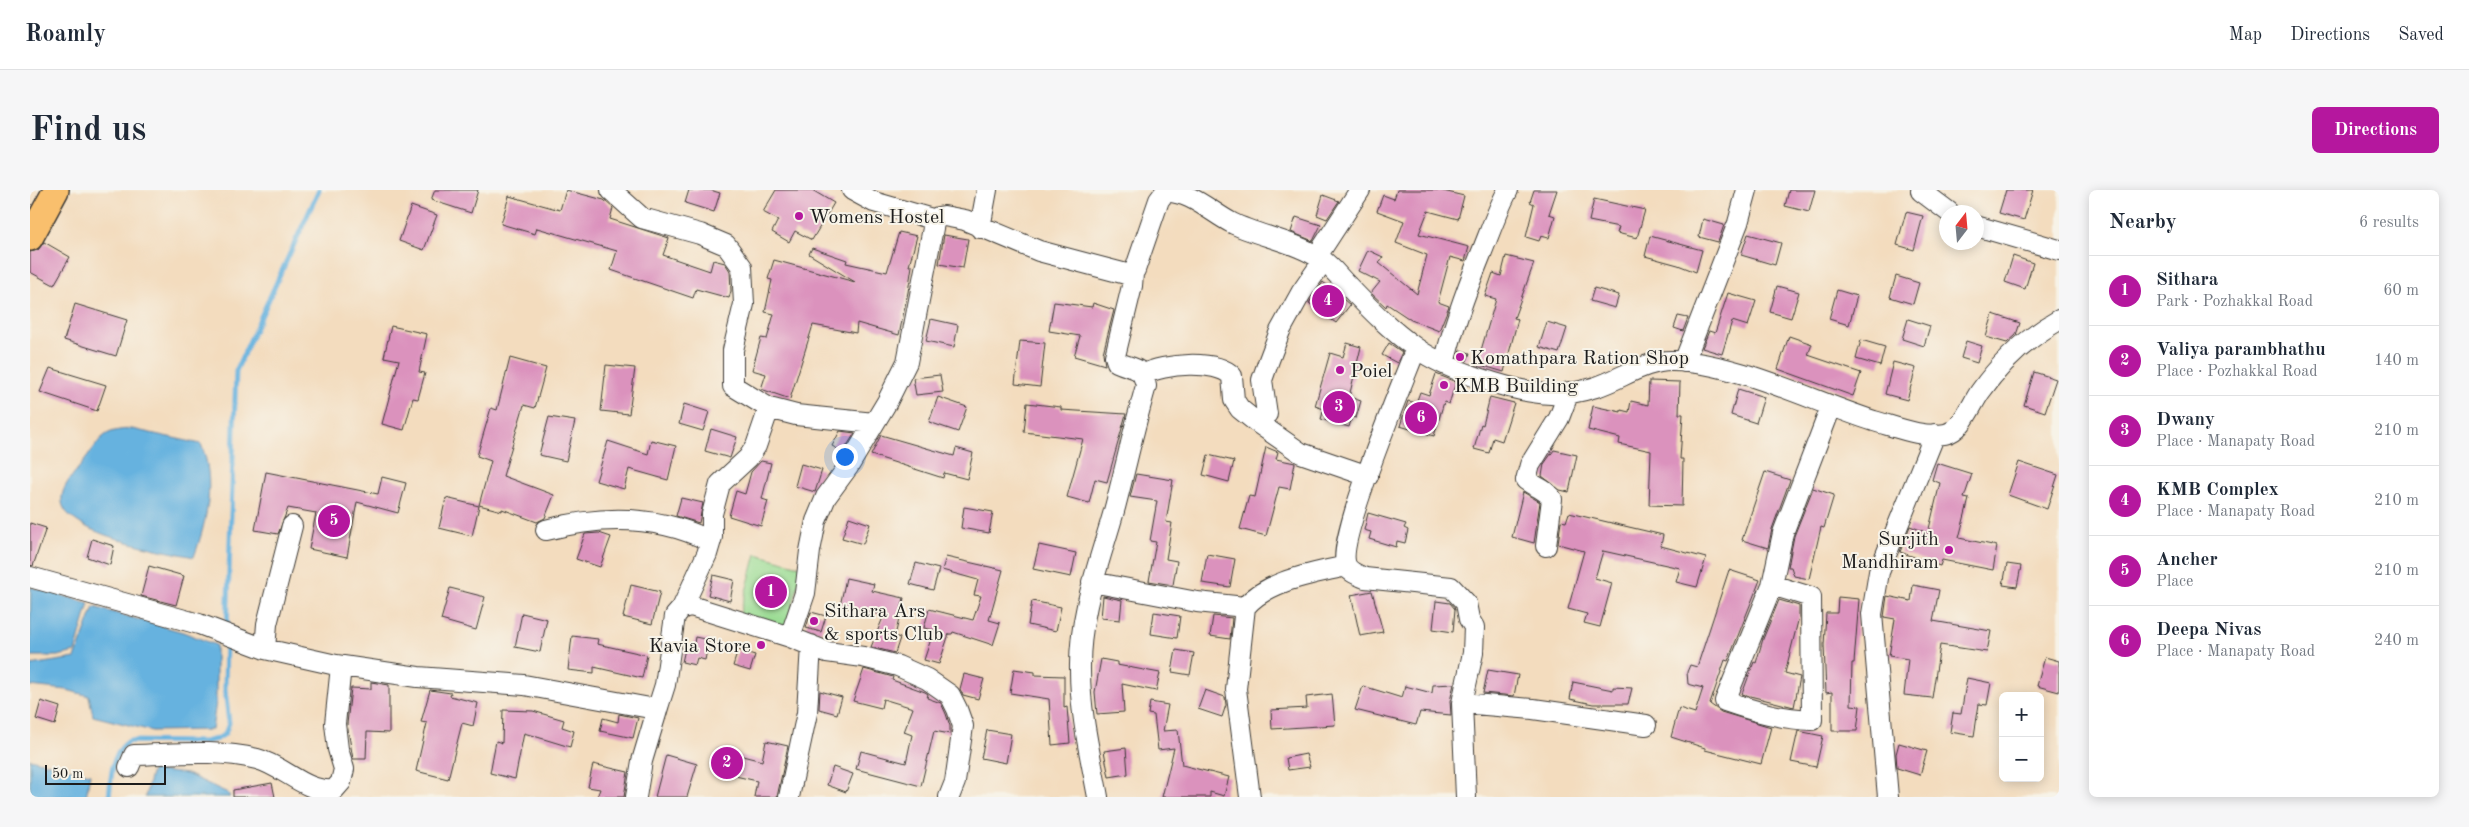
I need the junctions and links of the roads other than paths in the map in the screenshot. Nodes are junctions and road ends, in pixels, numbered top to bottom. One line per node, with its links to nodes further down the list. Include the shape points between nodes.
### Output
1 (56, 190): 14 (main road)
2 (612, 190): 25 (street, via 642,218 700,234 726,245 742,267 744,304 733,350 733,386)
3 (852, 190): 11 (street, via 874,202)
4 (987, 190): 12 (street)
5 (1360, 190): 16 (street)
6 (1508, 190): 21 (street, via 1468,283)
7 (1748, 190): 20 (street)
8 (1165, 191): 16 (street, via 1184,191 1232,223); 17 (street, via 1155,208)
9 (1921, 191): 10 (street)
10 (1940, 205)
11 (936, 220): 12 (street, via 944,216 965,220); 27 (street, via 907,362)
12 (980, 228): 17 (street, via 1039,251 1113,272)
13 (1984, 228): 15 (street)
14 (30, 238)
15 (2059, 250)
16 (1320, 258): 19 (street, via 1381,319); 26 (street, via 1288,316 1262,380)
17 (1132, 274): 22 (street, via 1132,286 1114,356 1118,362)
18 (2059, 320): 28 (street, via 2010,355 1956,429 1946,434)
19 (1416, 348): 21 (street); 29 (street)
20 (1684, 362): 23 (street, via 1671,360 1637,369 1596,387); 24 (street, via 1720,368)
21 (1444, 364): 23 (street, via 1515,389 1552,395)
22 (1144, 374): 29 (street, via 1152,370 1196,366 1226,369 1232,376 1234,400 1255,421 1301,453); 36 (street, via 1146,386)
23 (1569, 392): 33 (street, via 1559,418 1530,465 1526,480 1548,492 1552,499)
24 (1831, 407): 28 (street, via 1900,429); 37 (street, via 1783,534)
25 (769, 408): 27 (street, via 796,416); 32 (street, via 756,446 720,484 712,514)
26 (1267, 414)
27 (874, 423): 40 (street, via 826,497 816,521 804,594)
28 (1935, 434): 54 (street, via 1879,572 1872,614)
29 (1368, 476): 34 (street, via 1344,550)
30 (292, 526): 42 (street, via 267,624)
31 (546, 530): 32 (street, via 592,520 631,520 693,532)
32 (710, 541): 39 (street)
33 (1546, 546)
34 (1346, 566): 38 (street, via 1301,577 1262,592); 44 (street, via 1365,578 1451,587 1466,603 1474,627 1473,653)
35 (30, 577): 42 (street, via 199,624)
36 (1092, 582): 38 (street, via 1197,602); 51 (street, via 1082,626 1080,669 1083,723)
37 (1772, 585): 37 (street, via 1726,701 1790,720 1812,720 1811,597)
38 (1245, 607): 52 (street, via 1236,689)
39 (682, 608): 40 (street, via 692,606); 45 (street, via 675,616)
40 (790, 637): 41 (street)
41 (811, 645): 49 (street, via 807,713); 50 (street, via 827,652 898,666 927,679 950,695 963,726)
42 (265, 649): 43 (street)
43 (341, 666): 45 (street, via 418,677 524,685 650,708); 47 (street, via 335,724 344,769 341,782 334,790 321,792 260,760 237,755 200,752 134,755)
44 (1462, 703): 46 (street, via 1534,709); 53 (street)
45 (659, 704): 48 (street, via 642,761)
46 (1646, 725)
47 (129, 767)
48 (636, 797)
49 (789, 797)
50 (950, 797)
51 (1098, 797)
52 (1250, 797)
53 (1466, 797)
54 (1888, 797)

